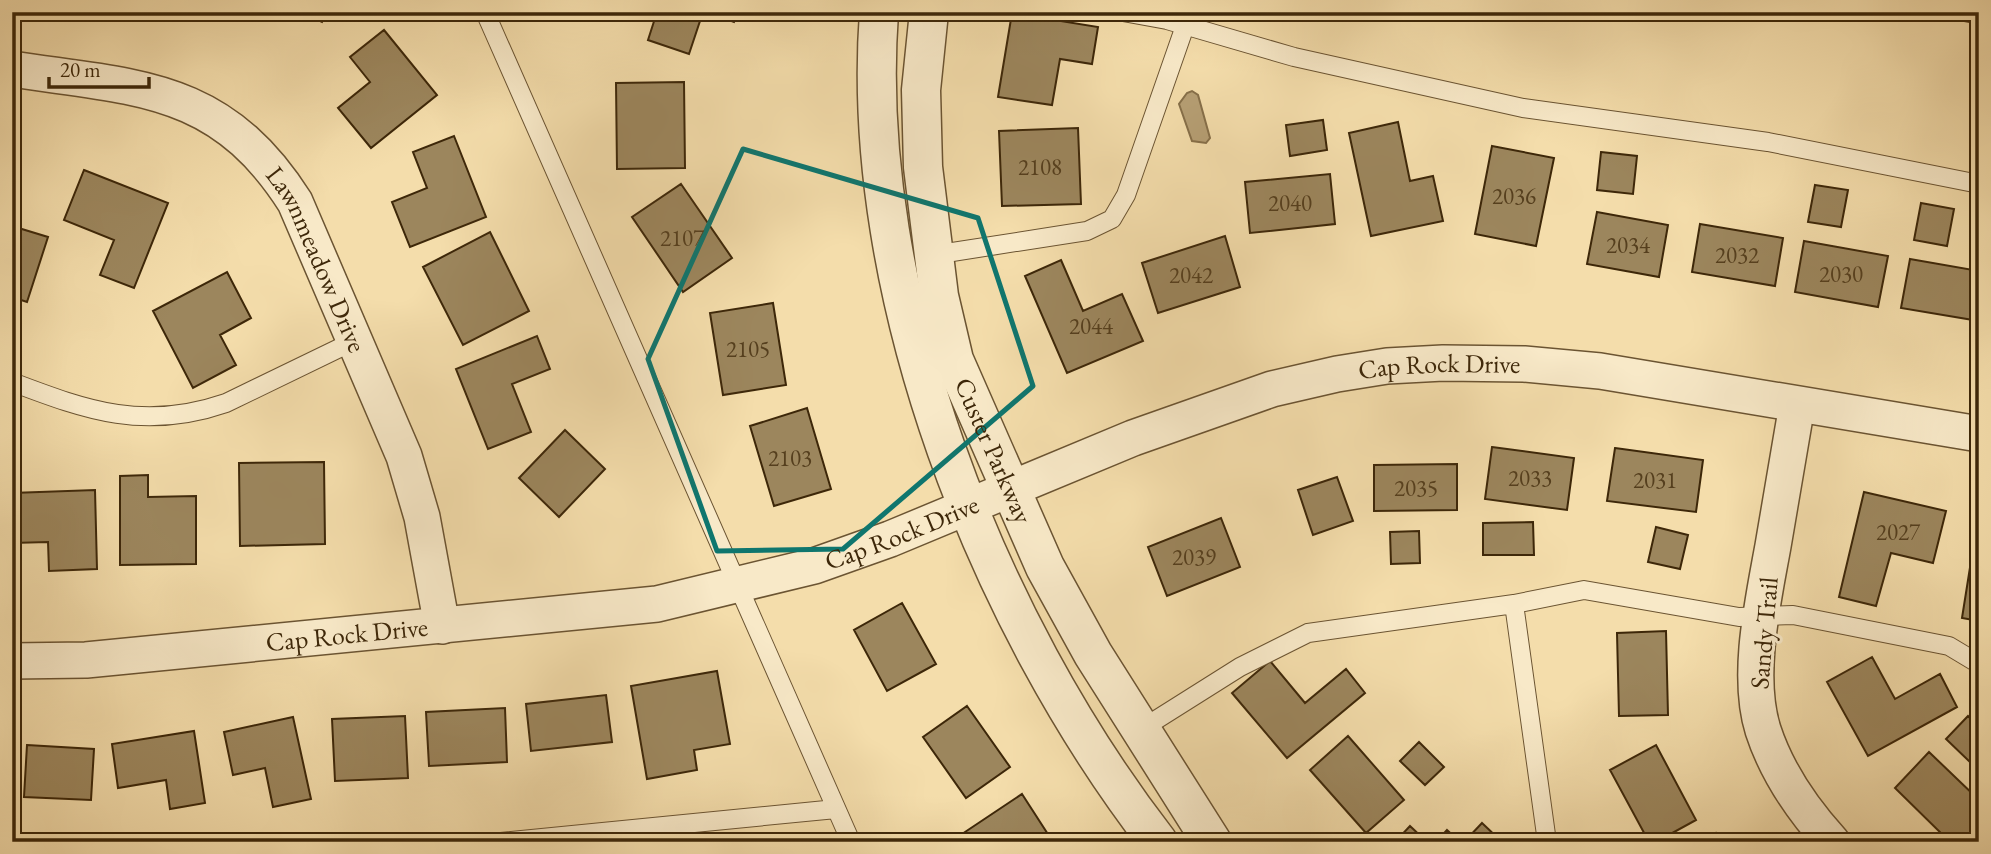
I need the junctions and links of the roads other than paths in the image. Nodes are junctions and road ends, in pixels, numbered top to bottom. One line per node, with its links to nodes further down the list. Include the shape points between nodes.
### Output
1 (485, 12): 15 (lane)
2 (879, 12): 14 (street, Custer Parkway, via 878,130 898,281 927,386)
3 (929, 12): 8 (street, Custer Parkway, via 921,90 923,167)
4 (1123, 12): 5 (lane)
5 (1185, 26): 7 (lane, via 1294,57 1523,108 1768,142); 8 (lane, via 1126,195 1112,219 1087,231)
6 (12, 69): 9 (street, Lawnmeadow Drive, via 166,94 209,114 241,137 269,165 295,202)
7 (1979, 184)
8 (933, 255): 13 (street, Custer Parkway, via 954,360)
9 (356, 341): 10 (lane, via 238,397 191,412 153,417 80,408); 18 (street, Lawnmeadow Drive, via 404,456 422,517)
10 (12, 383)
11 (1797, 405): 12 (street, Cap Rock Drive); 13 (street, Cap Rock Drive, via 1600,371 1524,364 1387,366 1272,389 1133,438); 17 (street, Sandy Trail)
12 (1979, 435)
13 (1010, 489): 14 (street, Cap Rock Drive); 21 (street, Custer Parkway, via 1051,578)
14 (969, 506): 15 (street, Cap Rock Drive, via 814,566); 25 (street, Custer Parkway, via 1017,616 1060,698 1122,796)
15 (738, 585): 18 (street, Cap Rock Drive, via 657,604); 22 (lane)
16 (1514, 604): 17 (lane, via 1584,590); 21 (lane, via 1308,634 1240,667); 27 (lane)
17 (1760, 617): 20 (lane, via 1793,615 1949,646); 28 (street, Sandy Trail, via 1756,688 1762,728 1777,768)
18 (442, 626): 19 (street, Cap Rock Drive, via 86,660)
19 (12, 662)
20 (1979, 664)
21 (1140, 730): 26 (street, Custer Parkway)
22 (836, 809): 23 (lane); 24 (lane)
23 (501, 842)
24 (851, 842)
25 (1158, 842)
26 (1212, 842)
27 (1548, 842)
28 (1832, 842)

